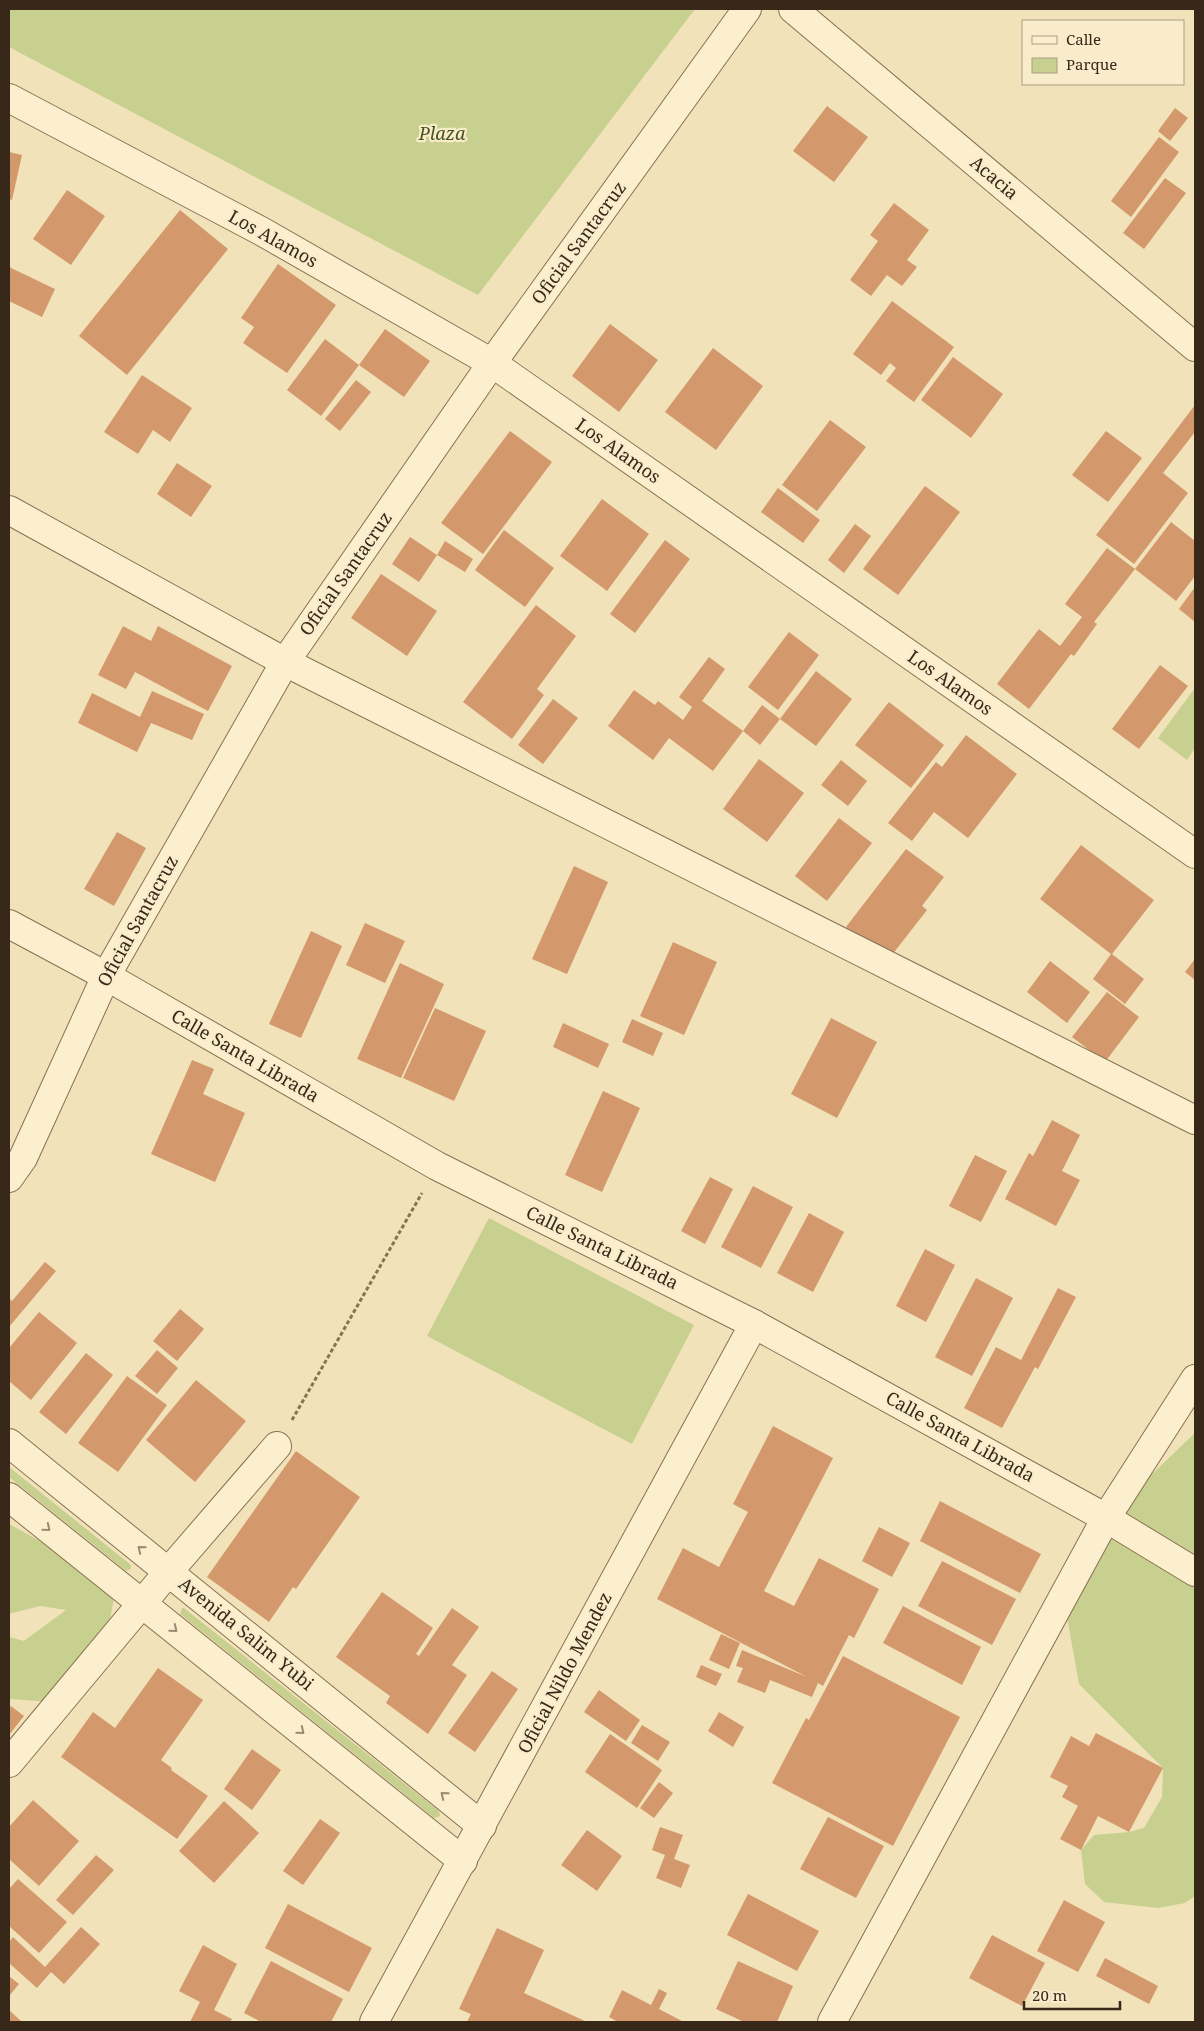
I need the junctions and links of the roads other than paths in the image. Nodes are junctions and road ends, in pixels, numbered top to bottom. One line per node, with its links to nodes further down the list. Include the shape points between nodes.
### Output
1 (747, 9): 5 (street, Oficial Santacruz)
2 (792, 9): 4 (street, Acacia)
3 (9, 98): 5 (street, Los Alamos, via 261,230)
4 (1195, 347)
5 (492, 363): 7 (street, Oficial Santacruz); 8 (street, Los Alamos)
6 (9, 510): 7 (street)
7 (285, 662): 10 (street, Oficial Santacruz); 11 (street)
8 (1195, 854)
9 (9, 924): 10 (street, Calle Santa Librada)
10 (106, 976): 12 (street, Oficial Santacruz, via 23,1158); 13 (street, Calle Santa Librada, via 437,1166)
11 (1195, 1120)
12 (9, 1178)
13 (754, 1324): 18 (street, Calle Santa Librada); 23 (street, Oficial Nildo Mendez)
14 (1195, 1379): 18 (street)
15 (9, 1443): 19 (street, Avenida Salim Yubi, one-way to 15)
16 (277, 1446): 19 (street)
17 (9, 1497): 21 (street, one-way to 21)
18 (1106, 1518): 20 (street, Calle Santa Librada); 26 (street)
19 (169, 1571): 21 (street); 23 (street, Avenida Salim Yubi, one-way to 19)
20 (1195, 1572)
21 (142, 1604): 22 (street); 24 (street, one-way to 24)
22 (9, 1763)
23 (482, 1826): 24 (street, Oficial Nildo Mendez)
24 (463, 1860): 25 (street, Oficial Nildo Mendez)
25 (374, 2022)
26 (832, 2022)

